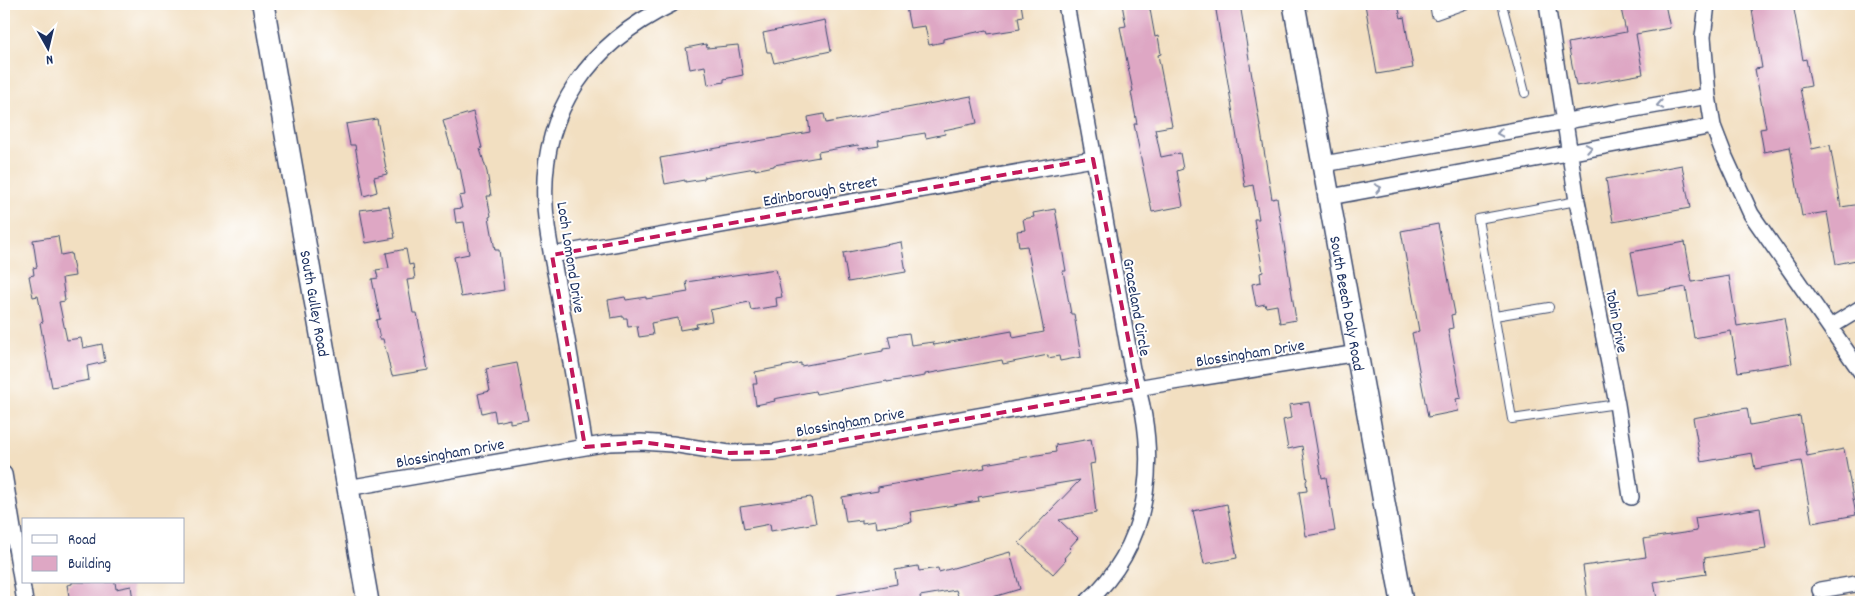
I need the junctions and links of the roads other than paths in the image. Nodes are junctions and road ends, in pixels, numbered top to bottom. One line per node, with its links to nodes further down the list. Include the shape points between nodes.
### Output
1 (263, 4): 30 (street, South Gulley Road)
2 (672, 4): 19 (street, Loch Lomond Drive, via 624,32 604,49 563,103 546,162 545,209)
3 (1066, 4): 15 (street, Graceland Circle)
4 (1294, 4): 16 (street, South Beech Daly Road)
5 (1434, 4): 6 (lane, via 1436,15)
6 (1467, 4)
7 (1502, 4): 10 (lane)
8 (1547, 4): 12 (street, Tobin Drive)
9 (1707, 4): 11 (street, via 1703,37)
10 (1525, 93)
11 (1708, 96): 12 (street, one-way to 12); 13 (street)
12 (1564, 122): 14 (street, Tobin Drive); 16 (street, one-way to 16)
13 (1713, 126): 14 (street, one-way to 13); 23 (street, via 1751,214)
14 (1569, 152): 17 (street, one-way to 14); 18 (street, Tobin Drive)
15 (1093, 159): 19 (street, Edinborough Street); 26 (street, Graceland Circle)
16 (1324, 164): 17 (street, South Beech Daly Road)
17 (1330, 197): 24 (street, South Beech Daly Road)
18 (1577, 201): 22 (lane, via 1478,219); 27 (street, Tobin Drive)
19 (552, 255): 28 (street, Loch Lomond Drive)
20 (1549, 307): 22 (lane)
21 (1861, 308): 23 (street)
22 (1495, 316): 27 (lane, via 1512,419)
23 (1830, 327): 25 (street)
24 (1358, 353): 26 (street, Blossingham Drive); 39 (street, South Beech Daly Road)
25 (1861, 372)
26 (1138, 388): 28 (street, Blossingham Drive, via 774,452 729,453 641,442); 38 (street, Graceland Circle, via 1147,442 1148,474 1142,511 1128,549 1113,574)
27 (1617, 404): 31 (street, Tobin Drive)
28 (586, 447): 30 (street, Blossingham Drive)
29 (4, 474): 32 (street)
30 (347, 488): 37 (street, South Gulley Road)
31 (1631, 497)
32 (22, 579)
33 (1861, 583): 35 (street)
34 (23, 584): 36 (street)
35 (1820, 590)
36 (26, 602)
37 (366, 602)
38 (1088, 602)
39 (1402, 602)

